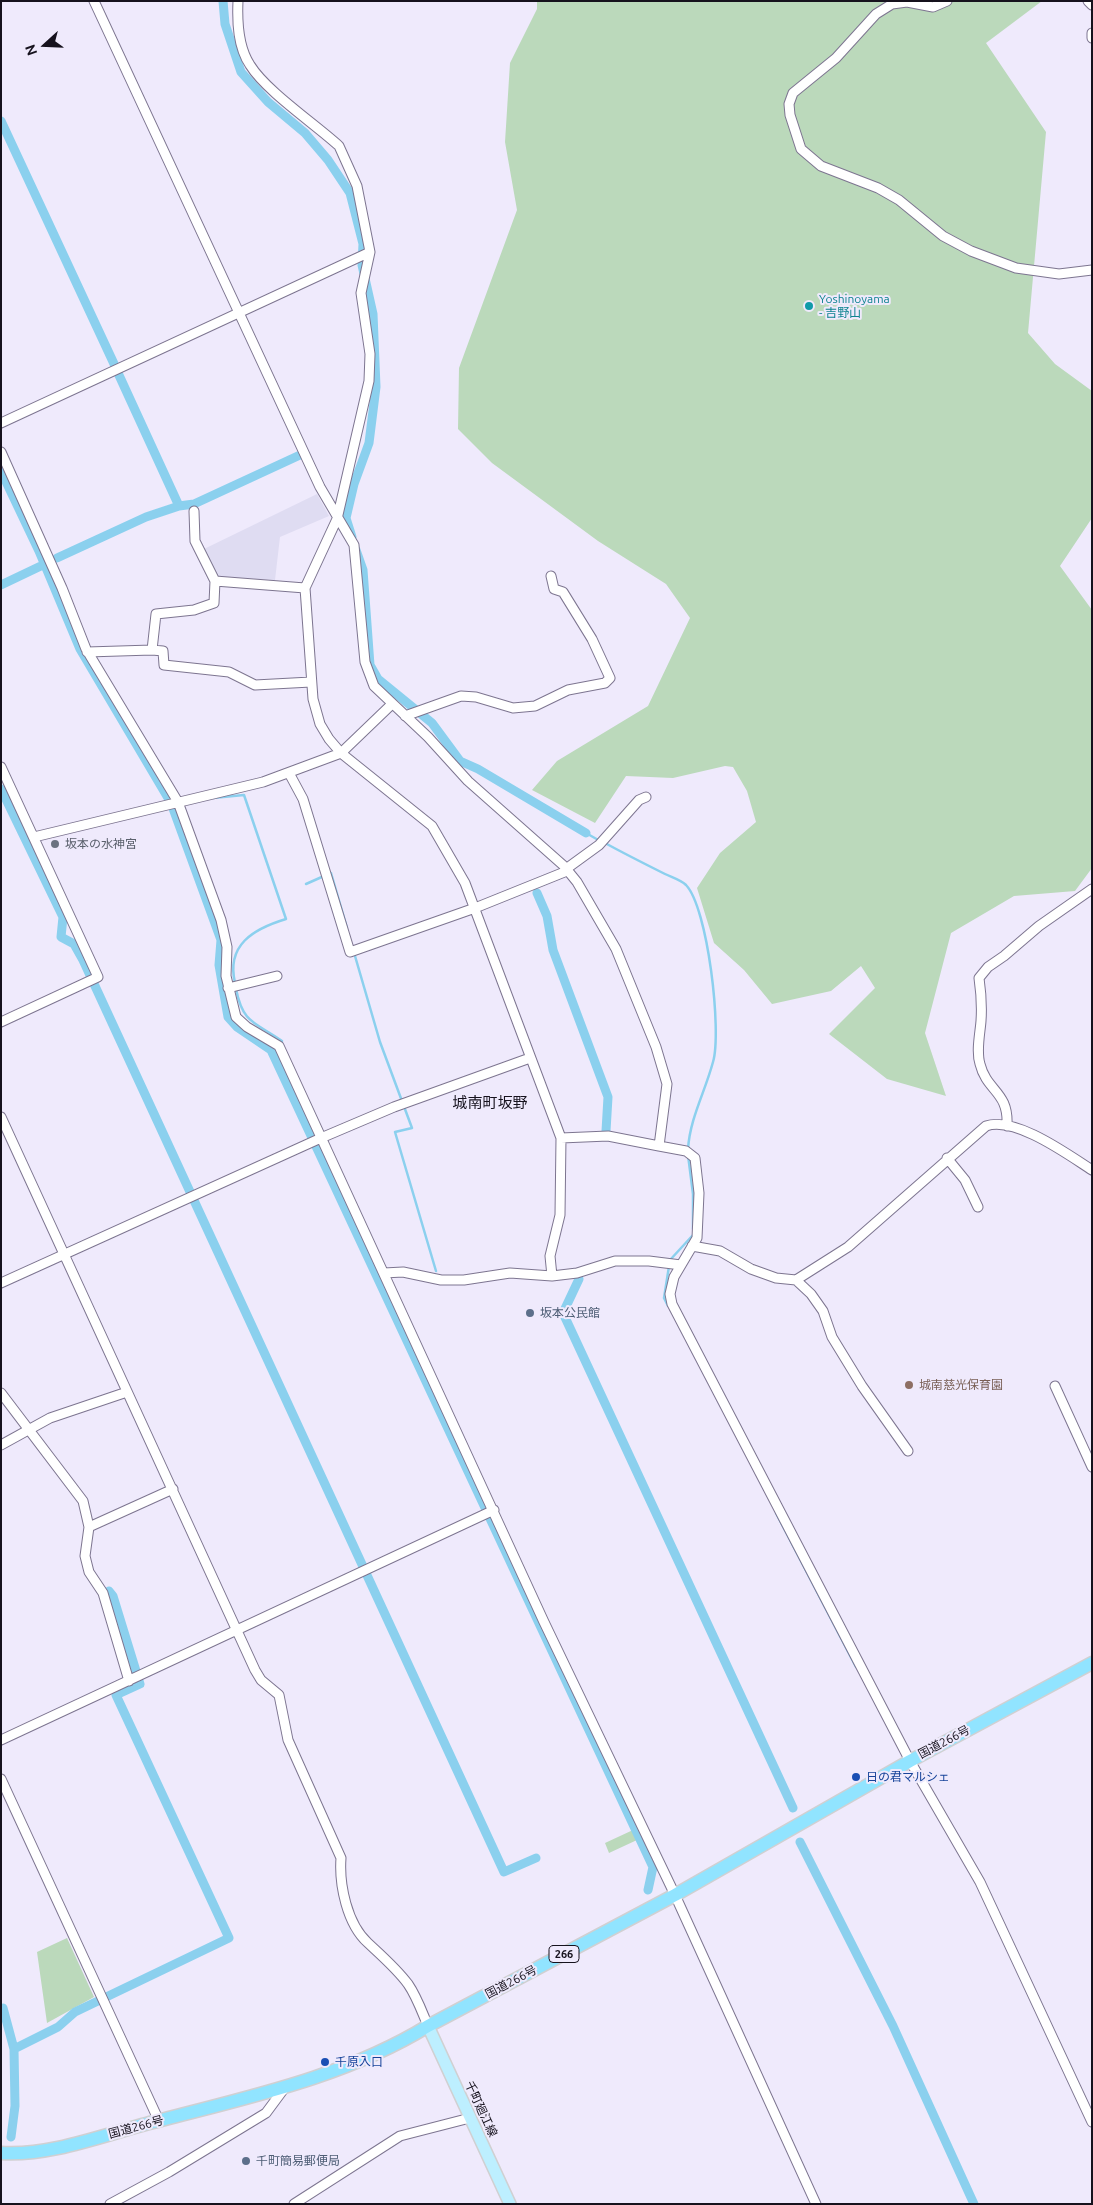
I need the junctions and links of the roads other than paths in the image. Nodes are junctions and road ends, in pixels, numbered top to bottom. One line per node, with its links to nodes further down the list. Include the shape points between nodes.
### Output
1 (94, 1): 10 (street)
2 (238, 1): 8 (street, via 239,40 249,64 260,79 345,154 357,186)
3 (947, 1): 9 (street, via 933,7 907,2 892,4 876,14 836,58 793,93 790,114 801,149 821,166 900,200 943,236 971,251 1025,269 1059,274)
4 (1088, 1): 5 (street)
5 (1092, 6)
6 (1092, 33): 7 (street)
7 (1092, 38)
8 (370, 252): 10 (street); 14 (street, via 362,293 370,354 369,381)
9 (1092, 270)
10 (238, 313): 11 (street); 14 (street)
11 (1, 423)
12 (1, 452): 19 (street, via 52,564)
13 (194, 512): 16 (street, via 195,541)
14 (337, 519): 17 (street); 21 (street, via 354,545 365,662 374,686)
15 (551, 576): 22 (street, via 554,589 563,592 610,678 568,690 535,706 513,708 462,696)
16 (215, 581): 17 (street); 18 (street, via 214,603 194,610 156,614)
17 (305, 588): 20 (street)
18 (152, 650): 19 (street); 20 (street, via 163,651 164,665 228,672 255,685)
19 (87, 652): 27 (street)
20 (311, 682): 23 (street, via 320,724)
21 (392, 704): 22 (street); 23 (street)
22 (405, 716): 29 (street, via 468,781)
23 (342, 753): 25 (street); 31 (street, via 432,826 466,883)
24 (1, 767): 28 (street)
25 (289, 773): 27 (street); 31 (street, via 303,800 350,952)
26 (646, 797): 29 (street, via 635,804 598,845)
27 (178, 802): 28 (street); 33 (street, via 221,920 227,947)
28 (34, 837): 34 (street, via 98,977)
29 (566, 870): 31 (street); 40 (street, via 577,882 616,949 656,1047 667,1084)
30 (1092, 889): 37 (street, via 1039,926 979,978 982,1002 980,1064 990,1084 1005,1102)
31 (474, 908): 35 (street)
32 (277, 976): 33 (street)
33 (228, 988): 38 (street, via 236,1017 279,1046)
34 (1, 1022)
35 (530, 1058): 38 (street, via 394,1107); 39 (street)
36 (1, 1117): 45 (street)
37 (1007, 1126): 41 (street, via 996,1122 986,1126); 42 (street, via 1039,1137)
38 (321, 1138): 45 (street); 47 (street)
39 (561, 1138): 40 (street, via 608,1136); 48 (street, via 560,1215 550,1256)
40 (659, 1146): 44 (street, via 686,1151 695,1158 698,1213 697,1238)
41 (947, 1158): 43 (street, via 965,1180); 49 (street, via 848,1247)
42 (1092, 1170)
43 (978, 1206)
44 (692, 1246): 46 (street); 49 (street, via 720,1251 751,1269 776,1278)
45 (63, 1254): 50 (street); 52 (street)
46 (680, 1265): 48 (street, via 615,1261); 65 (street, via 672,1286 672,1304)
47 (384, 1273): 48 (street, via 403,1272 441,1280 464,1280 510,1272); 59 (street)
48 (552, 1276)
49 (796, 1280): 56 (street, via 812,1294 832,1337)
50 (1, 1284)
51 (1055, 1386): 57 (street)
52 (127, 1392): 54 (street, via 50,1418); 58 (street)
53 (1, 1393): 54 (street)
54 (28, 1430): 55 (street); 60 (street, via 83,1501)
55 (1, 1445)
56 (908, 1451)
57 (1092, 1467)
58 (173, 1489): 60 (street); 61 (street)
59 (494, 1510): 61 (street); 67 (street)
60 (89, 1528): 63 (street, via 85,1556 89,1572 103,1593)
61 (238, 1632): 63 (street); 68 (street, via 261,1680 279,1696 288,1740 341,1858 340,1875 354,1925 408,1984)
62 (1092, 1663): 65 (highway, 国道266号 / 266)
63 (129, 1681): 64 (street)
64 (1, 1740)
65 (910, 1761): 67 (highway, 国道266号 / 266); 72 (street, via 980,1882)
66 (1, 1779): 71 (street)
67 (675, 1895): 68 (highway, 国道266号 / 266); 77 (street)
68 (428, 2026): 69 (highway, 国道266号 / 266, via 395,2046); 70 (main road, 千町廻江線)
69 (286, 2086): 71 (highway, 国道266号 / 266); 74 (street, via 259,2118)
70 (470, 2118): 75 (street, via 400,2136); 76 (main road, 千町廻江線)
71 (159, 2121): 73 (highway, 国道266号 / 266, via 39,2151)
72 (1092, 2122)
73 (1, 2153)
74 (110, 2204)
75 (294, 2204)
76 (510, 2204)
77 (816, 2204)

